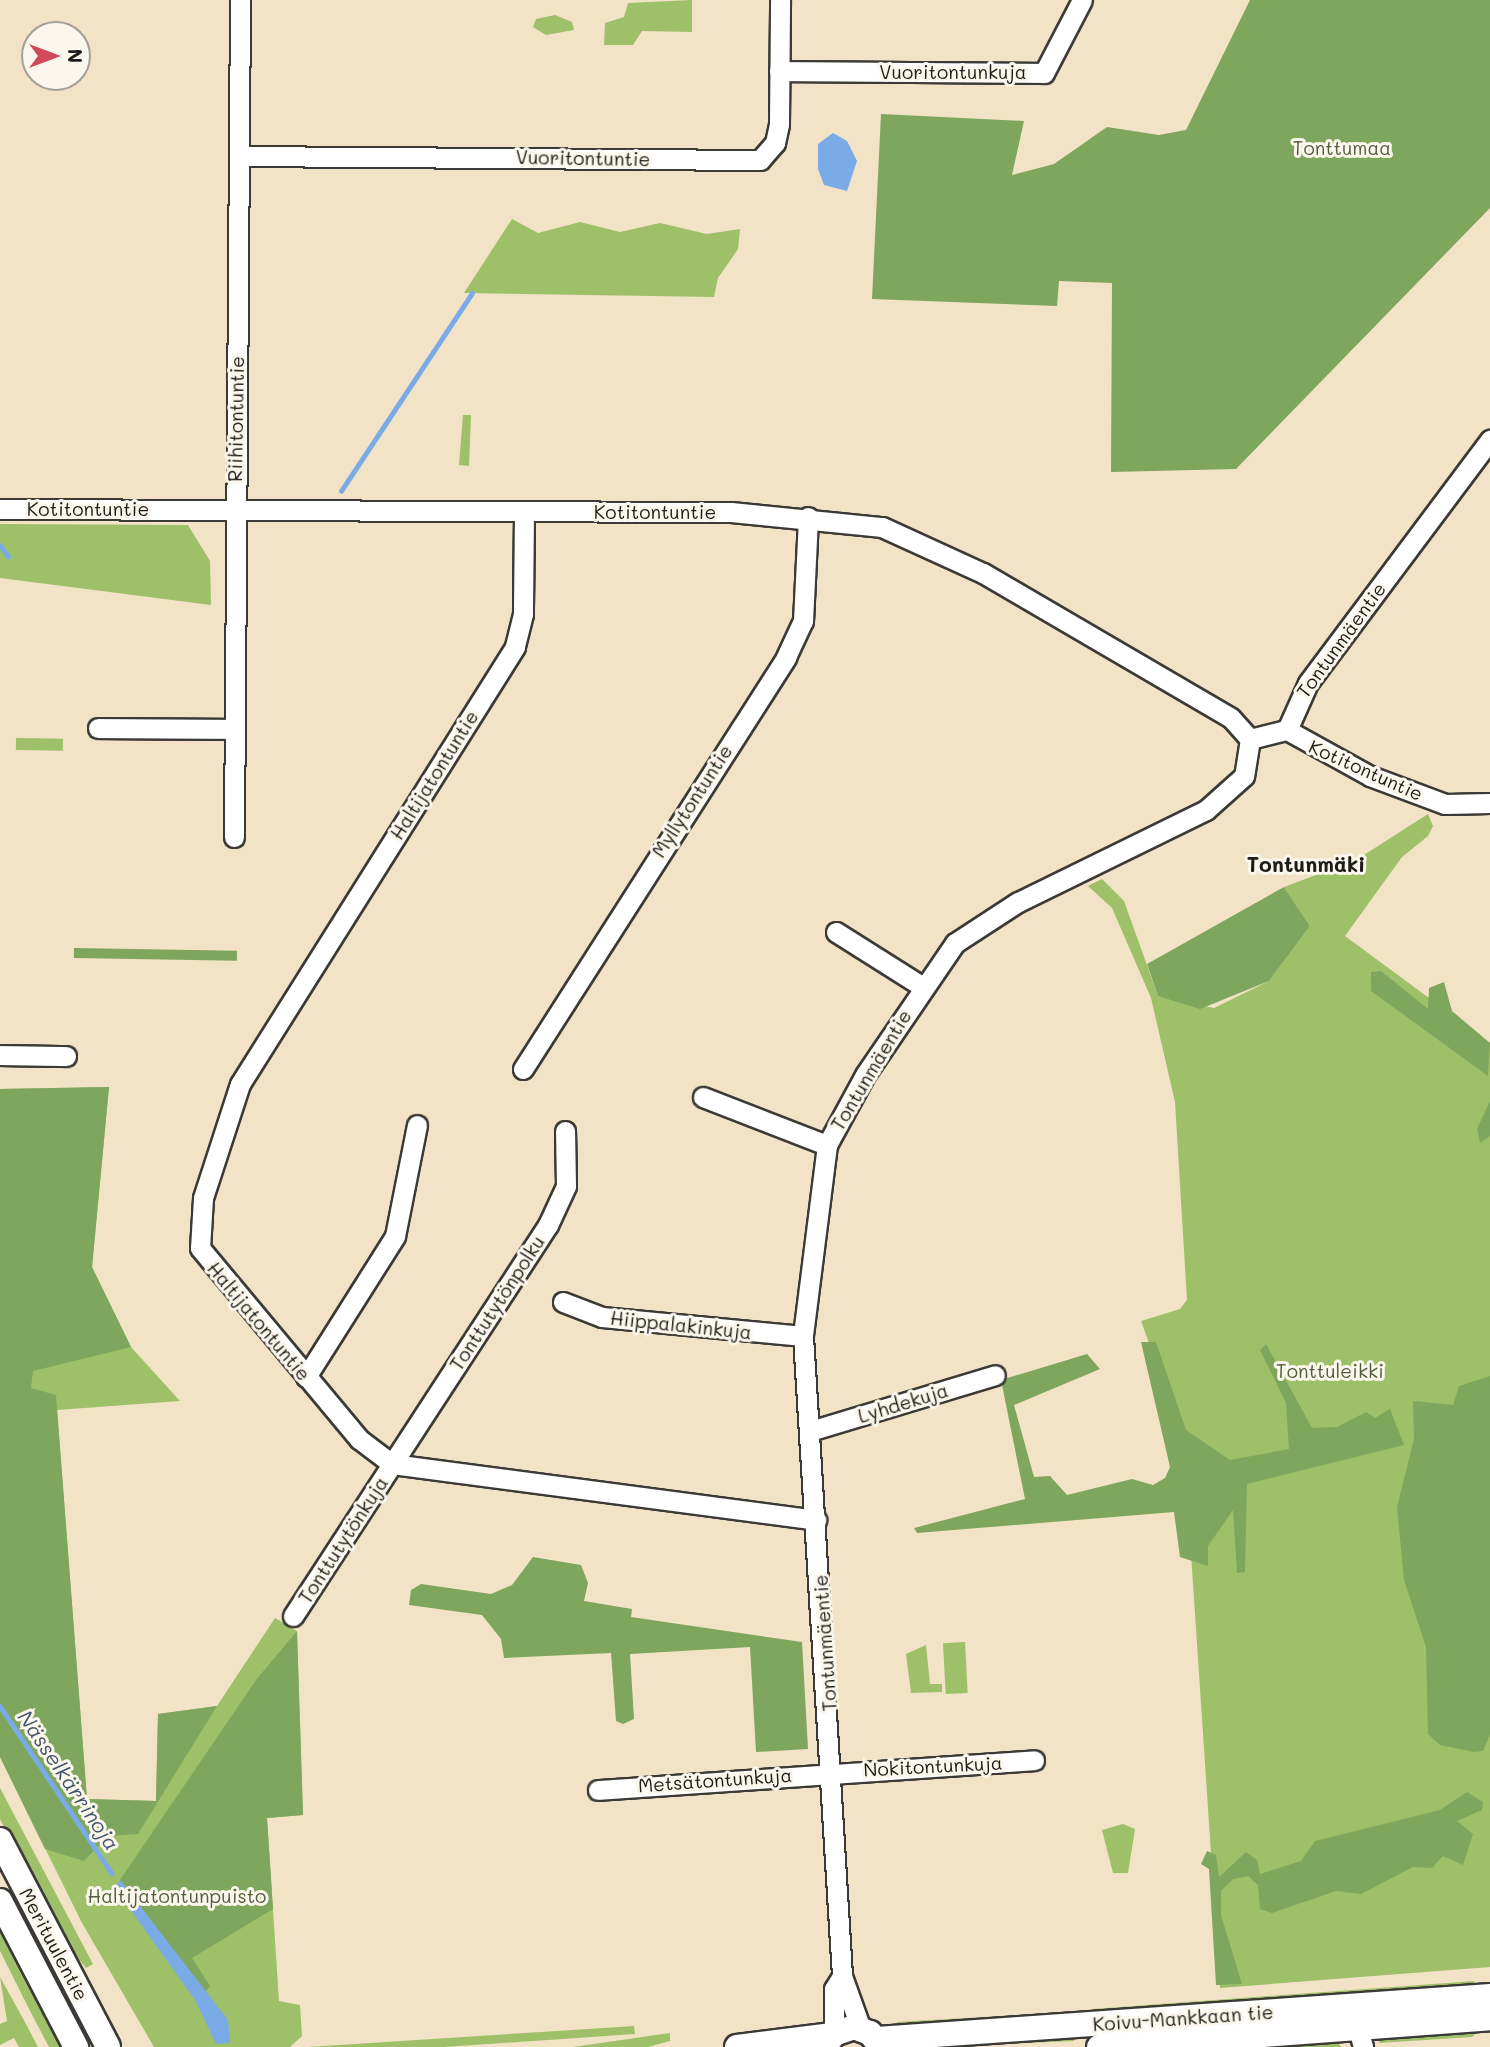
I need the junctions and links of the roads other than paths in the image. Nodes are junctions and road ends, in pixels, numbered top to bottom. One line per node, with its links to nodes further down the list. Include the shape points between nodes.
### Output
1 (240, 0): 5 (street, Riihitontuntie)
2 (780, 0): 4 (street, Vuoritontuntie)
3 (1082, 0): 4 (street, Vuoritontunkuja, via 1044,73)
4 (779, 71): 5 (street, Vuoritontuntie, via 775,143 760,160)
5 (239, 156): 7 (street, Riihitontuntie)
6 (1490, 440): 13 (street, Tontunmäentie, via 1308,683)
7 (235, 508): 8 (street, Kotitontuntie); 9 (street, Kotitontuntie); 12 (street, Riihitontuntie)
8 (0, 509)
9 (524, 513): 10 (street, Kotitontuntie); 29 (street, Haltijatontuntie, via 523,614 515,647 240,1084 203,1198 200,1248)
10 (808, 517): 14 (street, Kotitontuntie, via 881,527 971,566 1231,718); 21 (street, Myllytontuntie, via 803,621 786,657)
11 (98, 728): 12 (street)
12 (234, 729): 16 (street, Riihitontuntie)
13 (1287, 730): 14 (street); 15 (street, Kotitontuntie, via 1370,776 1445,804)
14 (1250, 739): 18 (street, Tontunmäentie, via 1244,776 1206,810 970,930)
15 (1490, 803)
16 (234, 837)
17 (836, 932): 18 (street)
18 (923, 986): 25 (street, Tontunmäentie)
19 (0, 1055): 20 (street)
20 (66, 1056)
21 (523, 1069)
22 (703, 1097): 25 (street)
23 (417, 1125): 29 (street, via 395,1236)
24 (565, 1131): 31 (street, Tonttutytönpolku, via 566,1186 548,1225)
25 (827, 1144): 27 (street, Tontunmäentie)
26 (563, 1302): 27 (street, Hiippalakinkuja, via 602,1317)
27 (803, 1336): 30 (street, Tontunmäentie)
28 (995, 1376): 30 (street, Lyhdekuja)
29 (306, 1377): 31 (street, Haltijatontuntie, via 359,1439)
30 (810, 1431): 32 (street, Tontunmäentie)
31 (392, 1464): 32 (street, Haltijatontuntie); 33 (street, Tonttutytönkuja)
32 (816, 1520): 35 (street, Tontunmäentie)
33 (293, 1616)
34 (1034, 1760): 35 (street, Nokitontunkuja)
35 (833, 1771): 36 (street, Metsätontunkuja); 39 (street, Tontunmäentie)
36 (598, 1790)
37 (0, 1840): 46 (main road, Merituulentie)
38 (0, 1901): 45 (main road, Merituulentie)
39 (842, 1976): 42 (street, Tontunmäentie); 44 (street, Tontunmäentie, via 834,1989)
40 (1490, 1996): 42 (main road, Koivu-Mankkaan tie)
41 (1490, 2018): 43 (main road, Koivu-Mankkaan tie)
42 (873, 2038): 44 (main road, Koivu-Mankkaan tie)
43 (1361, 2038): 48 (main road, Koivu-Mankkaan tie)
44 (830, 2039): 47 (main road)
45 (76, 2047)
46 (108, 2047)
47 (737, 2047)
48 (1099, 2047)

